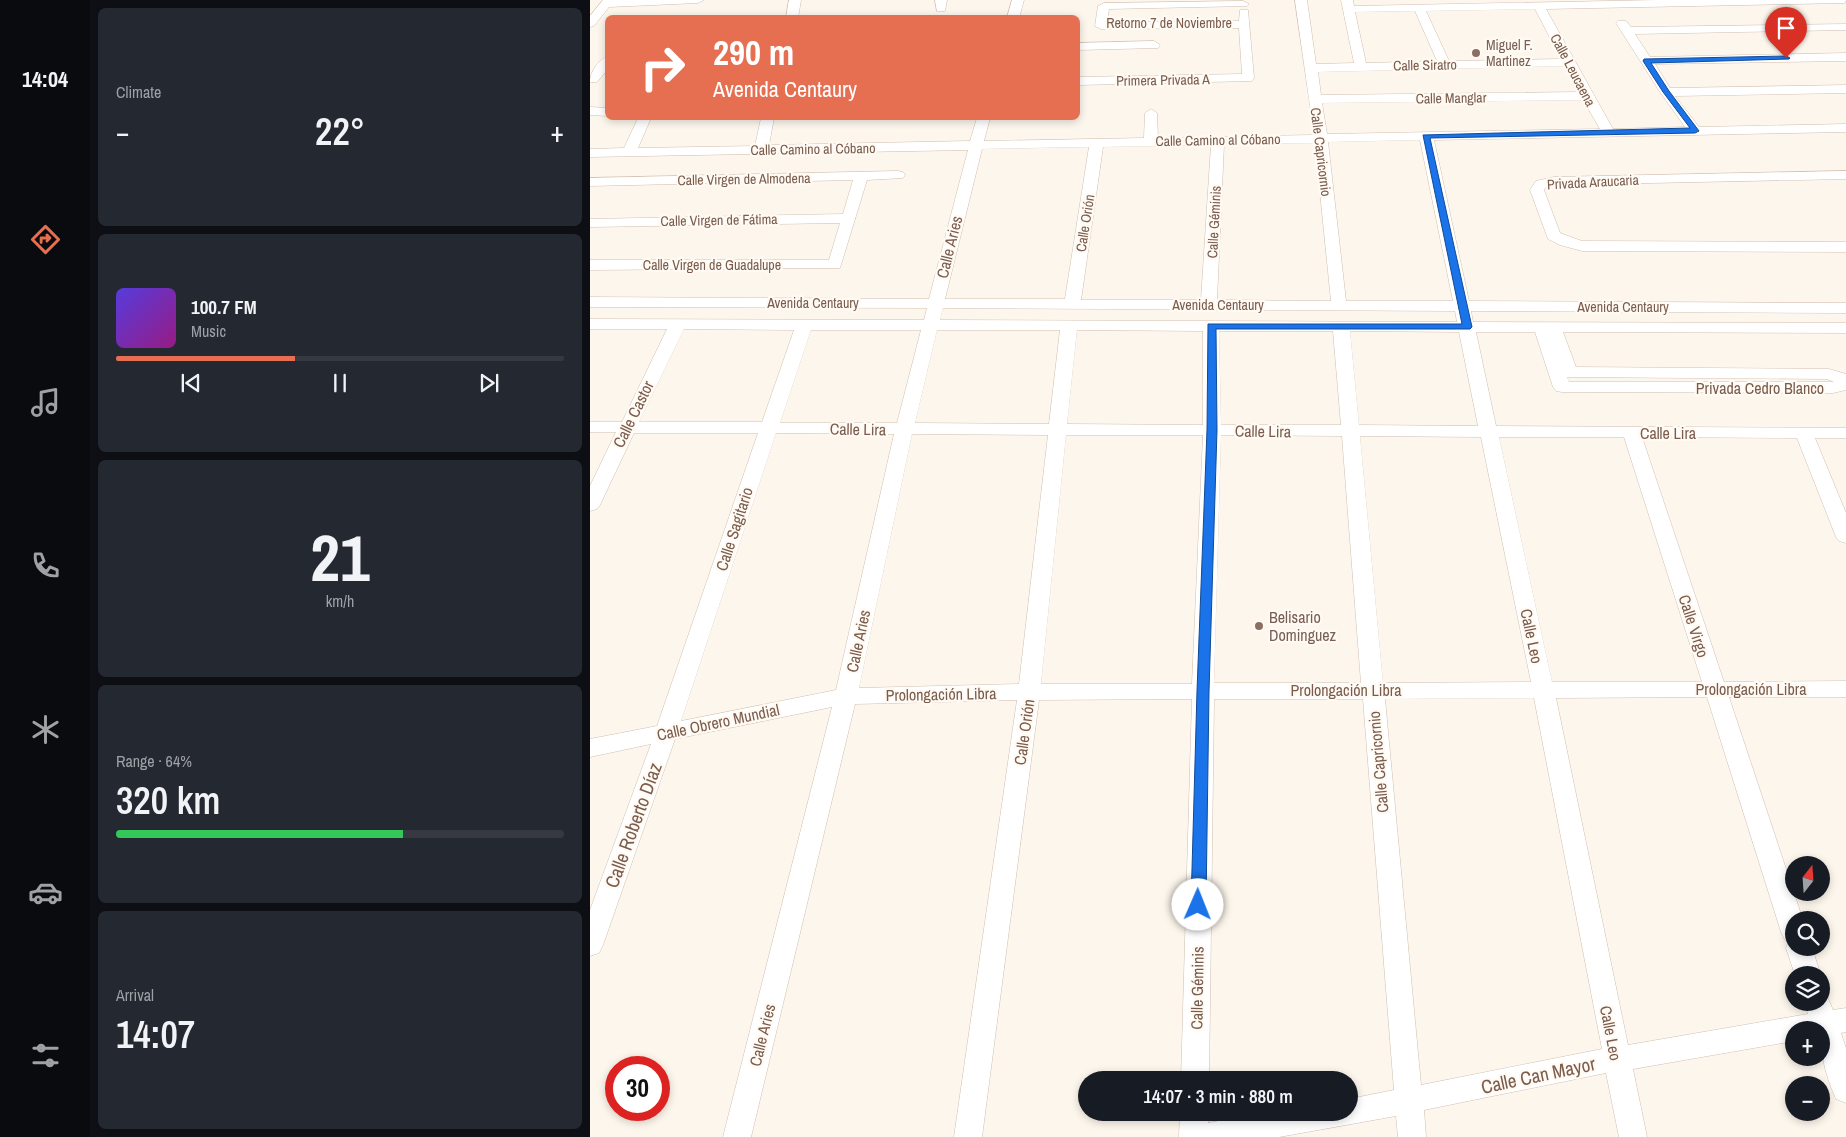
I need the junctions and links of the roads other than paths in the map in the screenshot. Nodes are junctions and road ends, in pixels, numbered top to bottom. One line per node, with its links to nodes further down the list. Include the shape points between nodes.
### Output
1 (795, 0): 12 (street)
2 (1018, 0): 13 (street)
3 (1301, 0): 26 (street, Calle Capricornio)
4 (1845, 0): 8 (street)
5 (607, 2): 6 (street); 14 (street)
6 (694, 2)
7 (1243, 2): 15 (street); 15 (street, Retorno 7 de Noviembre, via 1104,6 1100,26)
8 (1609, 2): 10 (street); 17 (street)
9 (1348, 4): 11 (street); 25 (street)
10 (1539, 6): 11 (street); 22 (street, Calle Leucaena)
11 (1419, 8): 24 (street)
12 (792, 15)
13 (1014, 15)
14 (590, 24)
15 (1244, 24): 28 (street, Primera Privada A, via 1248,78)
16 (1846, 27): 17 (street)
17 (1627, 31): 21 (street)
18 (1154, 45): 19 (street)
19 (1080, 47)
20 (1846, 57): 21 (street)
21 (1646, 61): 30 (street)
22 (1570, 62): 24 (street, Calle Siratro); 31 (street, Calle Leucaena)
23 (605, 64): 27 (street, via 593,79)
24 (1445, 65): 25 (street, Calle Siratro)
25 (1361, 67): 26 (street, Calle Siratro)
26 (1310, 68): 32 (street, Calle Capricornio)
27 (605, 79)
28 (1080, 81)
29 (1846, 89): 30 (street)
30 (1666, 92): 38 (street)
31 (1587, 96): 32 (street, Calle Manglar); 39 (street, Calle Leucaena)
32 (1315, 99): 41 (street, Calle Capricornio)
33 (1151, 113): 43 (street)
34 (643, 120): 47 (street)
35 (767, 120): 46 (street)
36 (982, 120): 45 (street, Calle Aries)
37 (1846, 128): 38 (street, Calle Camino al Cóbano)
38 (1695, 131): 39 (street, Calle Camino al Cóbano)
39 (1609, 133): 40 (street, Calle Camino al Cóbano)
40 (1426, 136): 41 (street, Calle Camino al Cóbano); 59 (street, Calle Leo)
41 (1320, 138): 42 (street, Calle Camino al Cóbano); 63 (street, Calle Capricornio)
42 (1218, 140): 43 (street, Calle Camino al Cóbano); 62 (street, Calle Géminis)
43 (1151, 141): 44 (street, Calle Camino al Cóbano)
44 (1098, 142): 45 (street, Calle Camino al Cóbano); 61 (street, Calle Orión)
45 (975, 145): 46 (street, Calle Camino al Cóbano); 58 (street, Calle Aries)
46 (760, 150): 47 (street, Calle Camino al Cóbano)
47 (629, 152): 48 (street, Calle Camino al Cóbano)
48 (590, 153)
49 (898, 175): 51 (street, Calle Virgen de Almodena)
50 (1846, 175): 55 (street, Privada Araucaria, via 1554,181 1541,184 1537,190 1552,236 1582,246)
51 (861, 176): 52 (street, Calle Virgen de Almodena); 53 (street)
52 (590, 182)
53 (849, 218): 54 (street, Calle Virgen de Fátima); 56 (street, Calle Virgen de Guadalupe, via 835,265)
54 (590, 223)
55 (1846, 247)
56 (590, 265)
57 (590, 302): 58 (street, Avenida Centaury)
58 (935, 303): 61 (street, Avenida Centaury); 67 (street, Calle Aries)
59 (1462, 306): 60 (street, Avenida Centaury); 63 (street, Avenida Centaury); 68 (street, Calle Leo)
60 (1846, 308)
61 (1070, 315): 62 (street, Avenida Centaury); 67 (street, Avenida Centaury); 75 (street, Calle Orión)
62 (1210, 316): 63 (street, Avenida Centaury); 76 (street, Calle Géminis)
63 (1340, 316): 68 (street, Avenida Centaury); 77 (street, Calle Capricornio)
64 (590, 324): 65 (street, Avenida Centaury)
65 (678, 324): 66 (street, Avenida Centaury); 72 (street, Calle Castor)
66 (804, 325): 67 (street, Avenida Centaury); 73 (street, Calle Sagitario)
67 (930, 325): 74 (street, Calle Aries)
68 (1467, 327): 69 (street, Avenida Centaury); 78 (street, Calle Leo)
69 (1547, 327): 69 (street, Privada Cedro Blanco, via 1562,387 1833,388 1843,383 1837,376 1829,374 1569,372); 70 (street, Avenida Centaury)
70 (1846, 328)
71 (590, 428): 72 (street, Calle Lira)
72 (626, 428): 73 (street, Calle Lira); 82 (street, Calle Castor)
73 (768, 428): 74 (street, Calle Lira); 91 (street, Calle Sagitario)
74 (904, 430): 75 (street, Calle Lira); 90 (street, Calle Aries)
75 (1057, 430): 76 (street, Calle Lira); 89 (street, Calle Orión)
76 (1212, 430): 77 (street, Calle Lira); 88 (street, Calle Géminis)
77 (1350, 432): 78 (street, Calle Lira); 87 (street, Calle Capricornio)
78 (1490, 432): 79 (street, Calle Lira); 84 (street, Calle Leo)
79 (1632, 433): 80 (street, Calle Lira); 85 (street, Calle Virgo)
80 (1804, 433): 81 (street, Calle Lira); 83 (street)
81 (1846, 433)
82 (590, 505)
83 (1846, 537)
84 (1543, 689): 85 (street, Prolongación Libra); 87 (street, Prolongación Libra); 96 (street, Calle Leo)
85 (1714, 689): 86 (street, Prolongación Libra); 93 (street, Calle Virgo)
86 (1846, 689)
87 (1372, 690): 88 (street, Prolongación Libra); 99 (street, Calle Capricornio)
88 (1203, 691): 89 (street, Prolongación Libra); 97 (street, Calle Géminis)
89 (1029, 692): 90 (street, Prolongación Libra); 104 (street, Calle Orión)
90 (846, 696): 91 (street, Calle Obrero Mundial); 103 (street, Calle Aries)
91 (666, 733): 92 (street, Calle Obrero Mundial); 94 (street, Calle Roberto Díaz)
92 (590, 748)
93 (1787, 911)
94 (590, 945)
95 (1829, 1016): 96 (street, Calle Can Mayor); 98 (street)
96 (1616, 1059): 99 (street, Calle Can Mayor); 108 (street, Calle Leo)
97 (1195, 1071)
98 (1846, 1090)
99 (1408, 1102): 100 (street, Calle Can Mayor); 107 (street, Calle Capricornio)
100 (1358, 1110)
101 (1194, 1121): 105 (street)
102 (1294, 1121): 106 (street)
103 (737, 1137)
104 (968, 1137)
105 (1193, 1137)
106 (1203, 1137)
107 (1412, 1137)
108 (1633, 1137)

